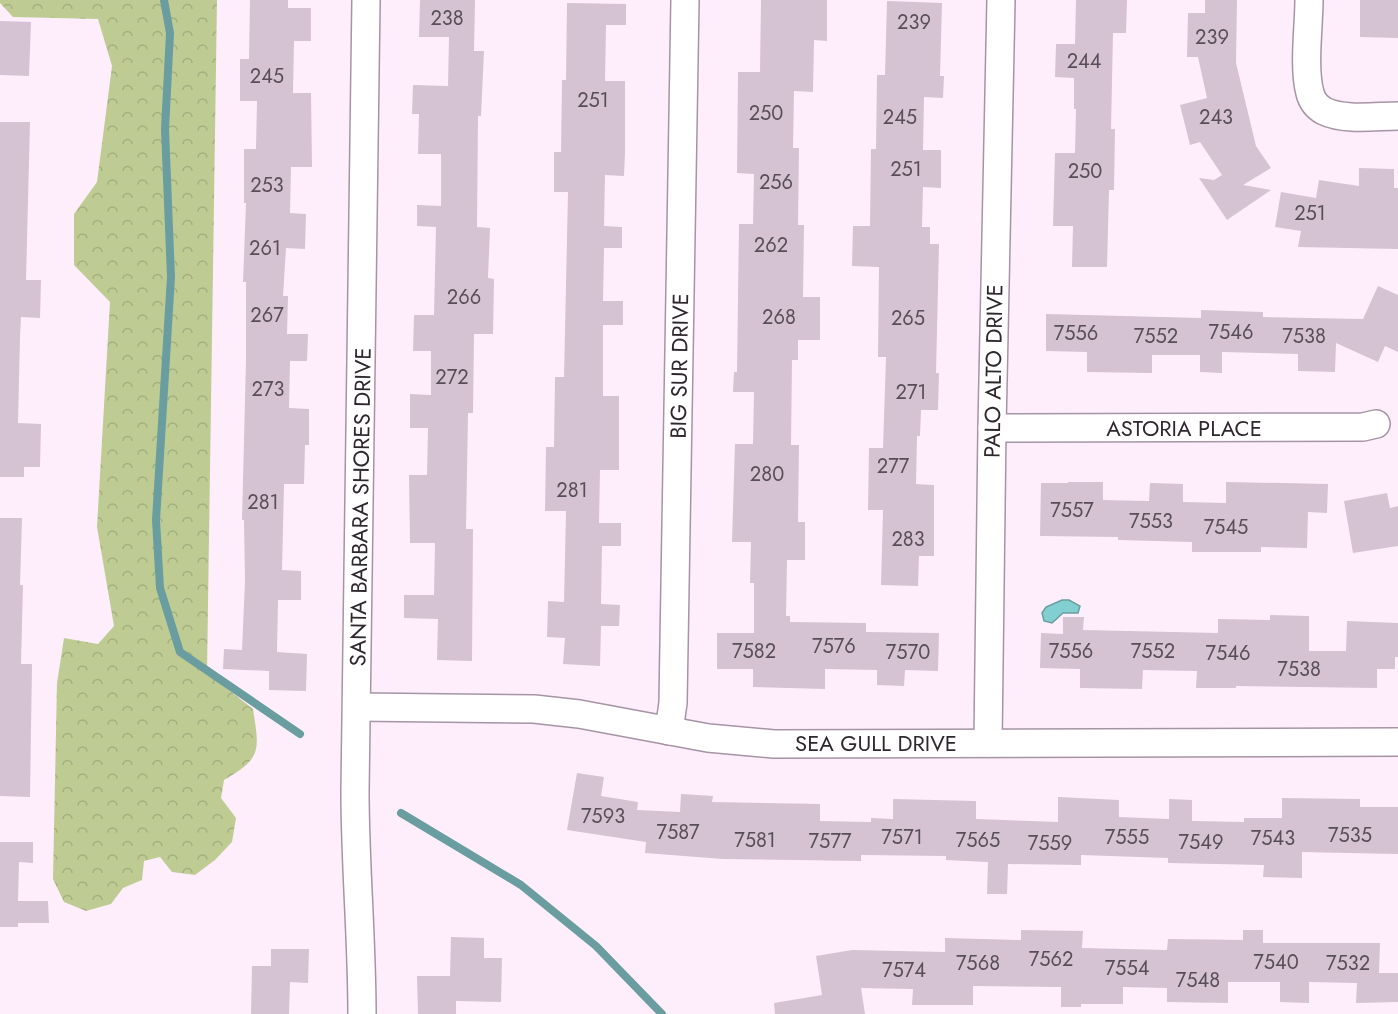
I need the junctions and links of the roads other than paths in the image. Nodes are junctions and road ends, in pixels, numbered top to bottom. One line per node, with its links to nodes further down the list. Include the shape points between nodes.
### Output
1 (366, 0): 8 (street, SANTA BARBARA SHORES DRIVE)
2 (685, 0): 9 (street, BIG SUR DRIVE, via 674,703)
3 (1001, 0): 7 (street, PALO ALTO DRIVE)
4 (1309, 0): 5 (street, via 1308,81 1314,103 1324,111 1338,114)
5 (1398, 116)
6 (1376, 424): 7 (street, ASTORIA PLACE)
7 (992, 428): 11 (street, PALO ALTO DRIVE)
8 (357, 707): 9 (street, SEA GULL DRIVE, via 534,709); 12 (street, SANTA BARBARA SHORES DRIVE, via 355,830)
9 (669, 731): 11 (street, SEA GULL DRIVE, via 748,743)
10 (1398, 742): 11 (street, SEA GULL DRIVE)
11 (988, 743)
12 (362, 1014)

